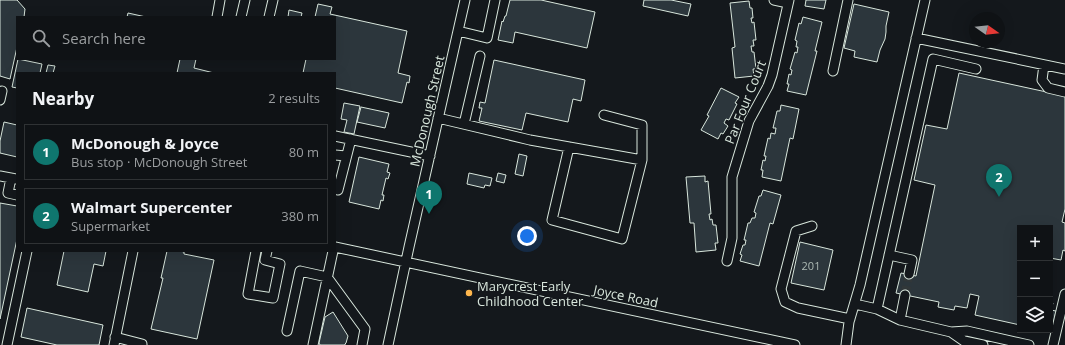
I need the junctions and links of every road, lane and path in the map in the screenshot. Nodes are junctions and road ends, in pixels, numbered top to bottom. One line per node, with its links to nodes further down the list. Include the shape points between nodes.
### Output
1 (220, 0): 10 (street)
2 (245, 0): 11 (street)
3 (273, 0): 12 (street)
4 (465, 0): 13 (street, McDonough Street)
5 (495, 0): 13 (street, via 486,38)
6 (774, 0): 9 (street)
7 (848, 0): 19 (street)
8 (925, 0): 14 (street)
9 (789, 1): 43 (street, Par Four Court, via 772,75 749,121 732,177 732,238)
10 (216, 16)
11 (241, 16)
12 (269, 16)
13 (458, 31): 22 (street, McDonough Street)
14 (916, 38): 16 (street); 49 (street)
15 (480, 56): 23 (street)
16 (1044, 65): 18 (street); 20 (street, via 1042,80 1048,88)
17 (976, 69): 41 (street, via 933,59)
18 (1065, 69)
19 (833, 71)
20 (1065, 92)
21 (604, 115): 30 (street, via 642,125)
22 (438, 118): 23 (street); 29 (street, McDonough Street)
23 (464, 124): 26 (street)
24 (336, 136): 25 (street)
25 (351, 139): 28 (street); 29 (street)
26 (569, 147): 30 (street); 30 (street, via 552,220 622,239)
27 (336, 154): 28 (street)
28 (346, 156): 33 (street, via 338,190)
29 (430, 156): 44 (street, McDonough Street)
30 (642, 160)
31 (0, 176): 32 (street)
32 (14, 179): 34 (street)
33 (336, 189)
34 (8, 193)
35 (812, 226): 51 (street, via 796,231 781,289 785,302 798,308)
36 (336, 247): 44 (street, Joyce Road)
37 (27, 252): 56 (street)
38 (134, 252): 55 (street)
39 (333, 252): 46 (street)
40 (256, 255): 42 (street); 42 (street, via 248,294 273,298 280,264)
41 (889, 255): 45 (street, via 912,260); 50 (street)
42 (266, 256)
43 (727, 261)
44 (406, 262): 60 (street, McDonough Street); 61 (street, Joyce Road)
45 (909, 274)
46 (327, 277): 53 (street, via 300,271); 58 (street); 59 (street, via 365,329)
47 (1065, 294): 65 (street)
48 (905, 295): 52 (street)
49 (855, 304): 50 (street); 51 (street)
50 (877, 309): 52 (street)
51 (850, 319): 62 (street)
52 (900, 320): 54 (street)
53 (287, 331)
54 (951, 332): 63 (street, via 964,341); 64 (street, via 967,330)
55 (114, 341): 57 (street)
56 (6, 345)
57 (142, 345)
58 (313, 345)
59 (362, 345)
60 (388, 345)
61 (795, 345)
62 (846, 345)
63 (983, 345)
64 (1029, 345)
65 (1053, 345)

